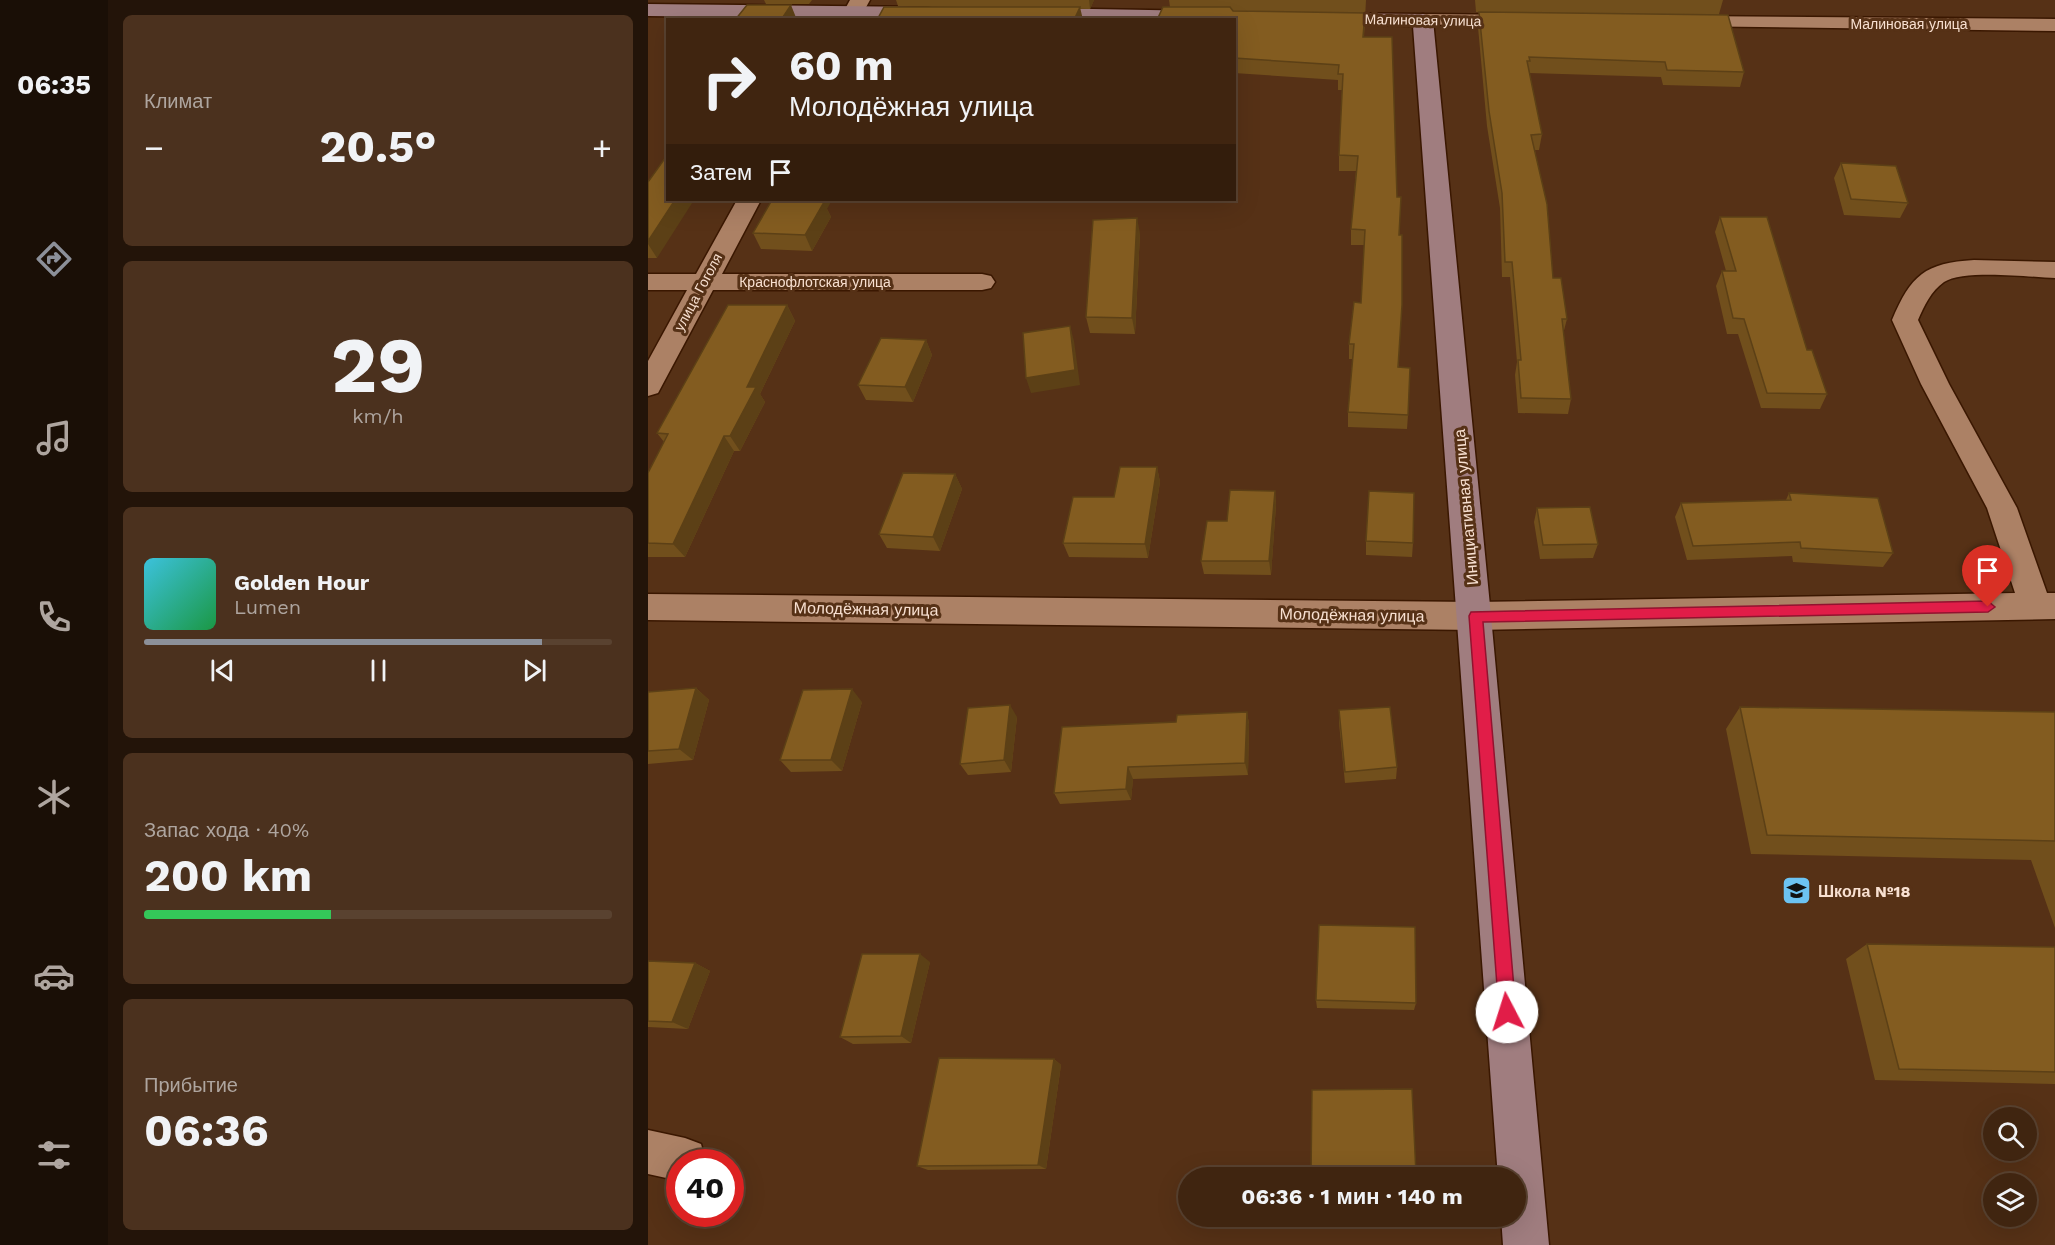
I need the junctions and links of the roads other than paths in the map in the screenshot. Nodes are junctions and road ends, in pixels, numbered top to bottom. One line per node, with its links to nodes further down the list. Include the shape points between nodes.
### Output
1 (648, 10): 2 (street)
2 (854, 10): 3 (street)
3 (948, 13)
4 (1020, 14): 5 (street)
5 (1222, 17)
6 (1305, 18): 7 (street, Малиновая улица)
7 (1424, 20): 8 (street, Малиновая улица); 19 (street, Инициативная улица)
8 (1543, 21)
9 (1662, 22): 10 (street, Малиновая улица)
10 (2055, 25)
11 (748, 201): 14 (street, улица Гоголя)
12 (2055, 270): 17 (street, via 1966,267 1937,273 1915,297 1905,320 2002,508)
13 (648, 282): 14 (street, Краснофлотская улица)
14 (702, 282): 15 (street, Краснофлотская улица); 16 (street, улица Гоголя)
15 (982, 282)
16 (648, 386)
17 (2045, 606): 19 (street, Молодёжная улица)
18 (648, 607): 19 (street, Молодёжная улица)
19 (1476, 616): 20 (street, Инициативная улица)
20 (1526, 1245)

